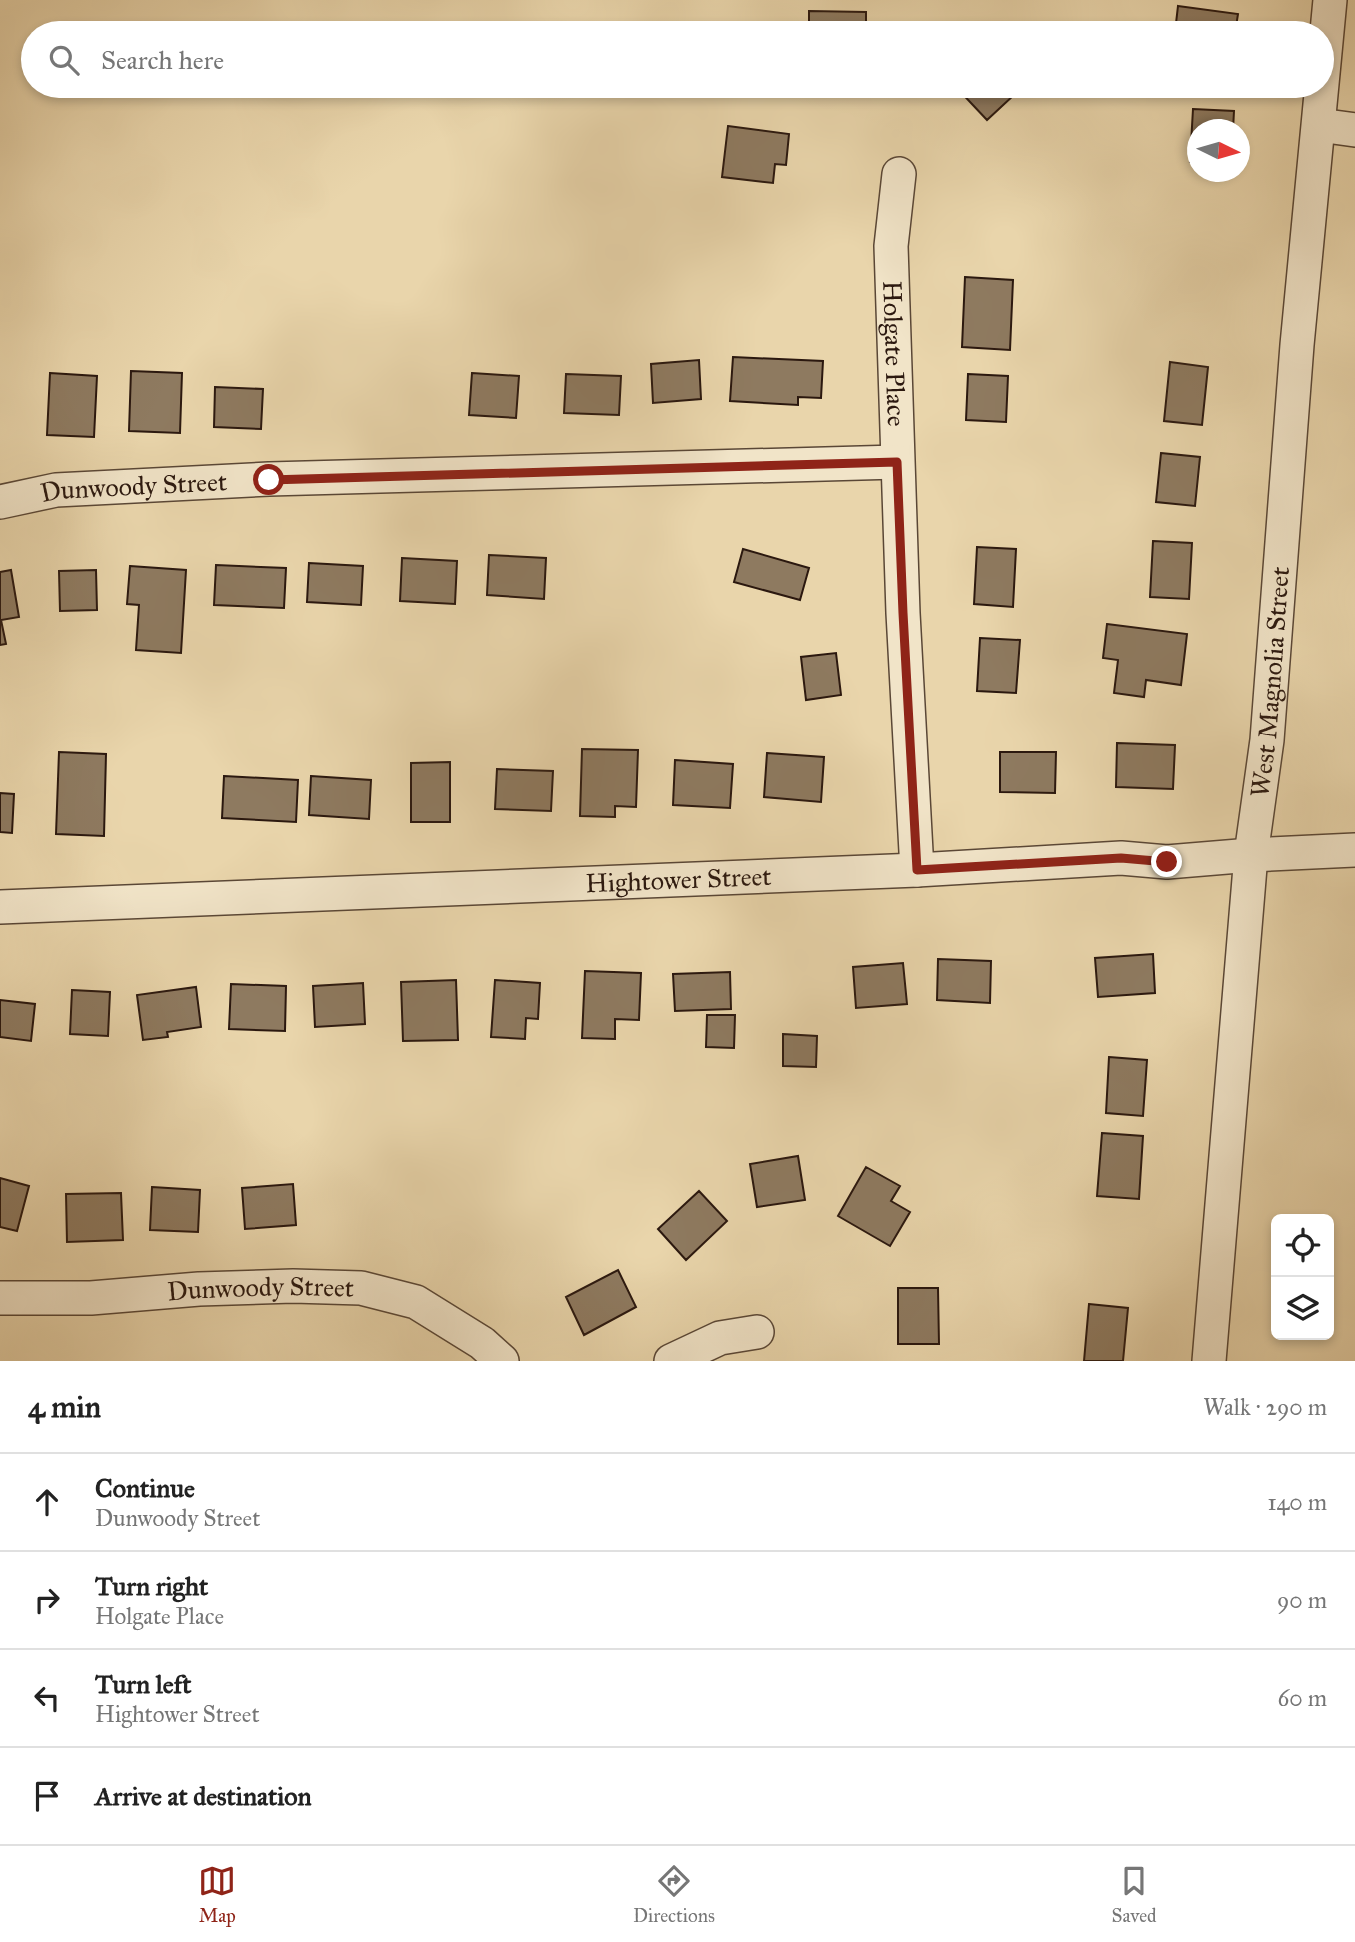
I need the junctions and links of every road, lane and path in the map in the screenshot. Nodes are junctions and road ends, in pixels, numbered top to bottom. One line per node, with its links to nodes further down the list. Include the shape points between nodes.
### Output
1 (1331, 0): 2 (street, West Magnolia Street)
2 (1329, 21)
3 (1322, 98): 4 (street, West Magnolia Street)
4 (1320, 125): 5 (street); 10 (street, West Magnolia Street, via 1297,345 1267,740)
5 (1355, 130)
6 (899, 174): 7 (street, Holgate Place, via 891,246)
7 (897, 462): 8 (street, Dunwoody Street, via 269,480 56,490); 11 (street, Holgate Place)
8 (0, 502)
9 (1355, 850): 10 (street, Hightower Street)
10 (1251, 855): 11 (street, Hightower Street); 17 (street, West Magnolia Street)
11 (917, 870): 12 (street, Hightower Street)
12 (0, 907)
13 (0, 1298): 15 (street, Dunwoody Street, via 91,1298 280,1286 361,1288 416,1303 482,1343)
14 (757, 1332): 16 (street, via 720,1338)
15 (502, 1361)
16 (671, 1361)
17 (1209, 1361)

